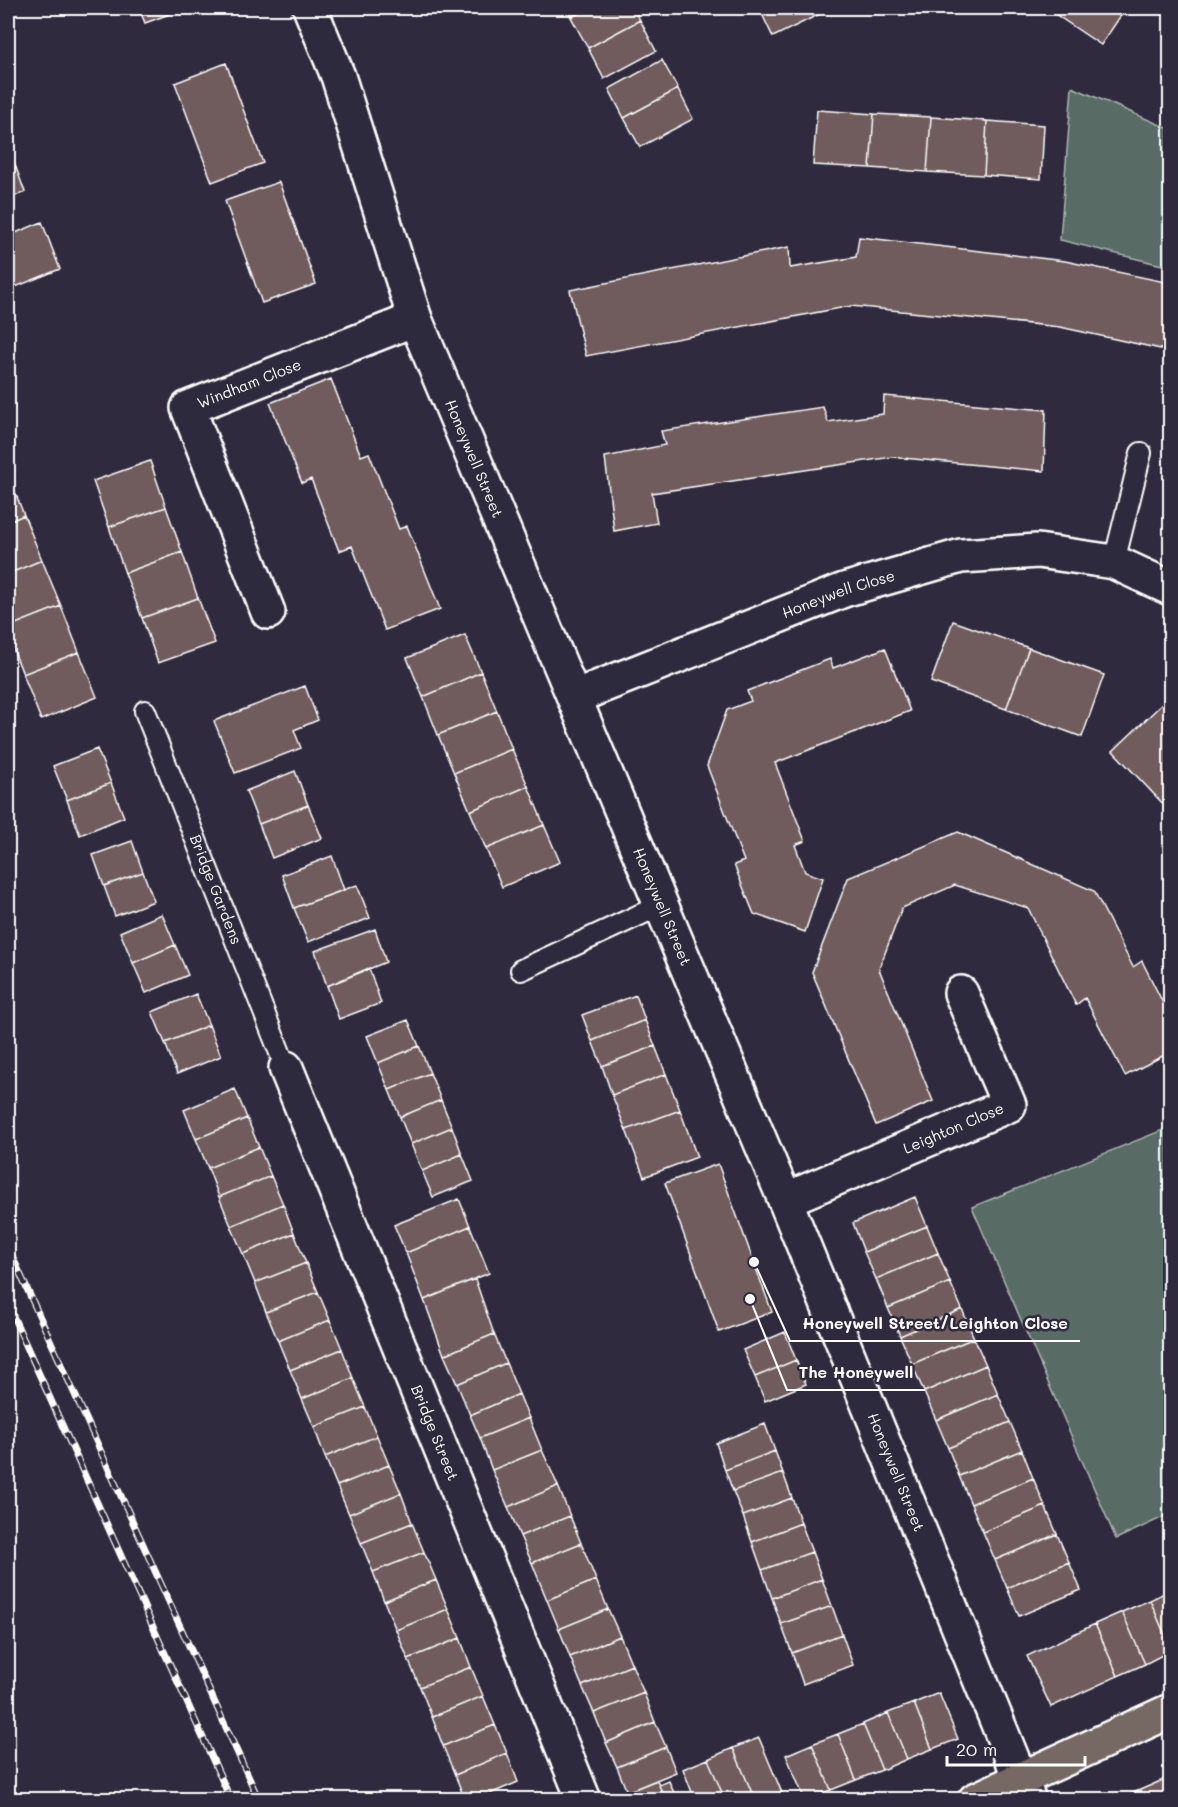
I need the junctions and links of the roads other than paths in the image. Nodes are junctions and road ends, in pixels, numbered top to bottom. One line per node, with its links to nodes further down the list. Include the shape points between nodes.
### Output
1 (310, 8): 2 (street, Honeywell Street, via 338,76)
2 (415, 320): 6 (street, Windham Close, via 188,408); 7 (street, Honeywell Street)
3 (1141, 453): 4 (lane)
4 (1114, 562): 5 (street, Honeywell Close); 7 (street, Honeywell Close, via 1038,551 961,556 844,590)
5 (1170, 588)
6 (268, 612)
7 (574, 697): 9 (street, Honeywell Street)
8 (146, 711): 12 (lane, Bridge Gardens)
9 (661, 905): 10 (lane); 13 (street, Honeywell Street)
10 (521, 970)
11 (961, 993): 13 (street, Leighton Close, via 1009,1105)
12 (286, 1068): 16 (street, Bridge Street)
13 (786, 1200): 15 (street, Honeywell Street)
14 (1170, 1711): 15 (highway)
15 (1025, 1790): 17 (highway)
16 (584, 1800)
17 (975, 1800)

